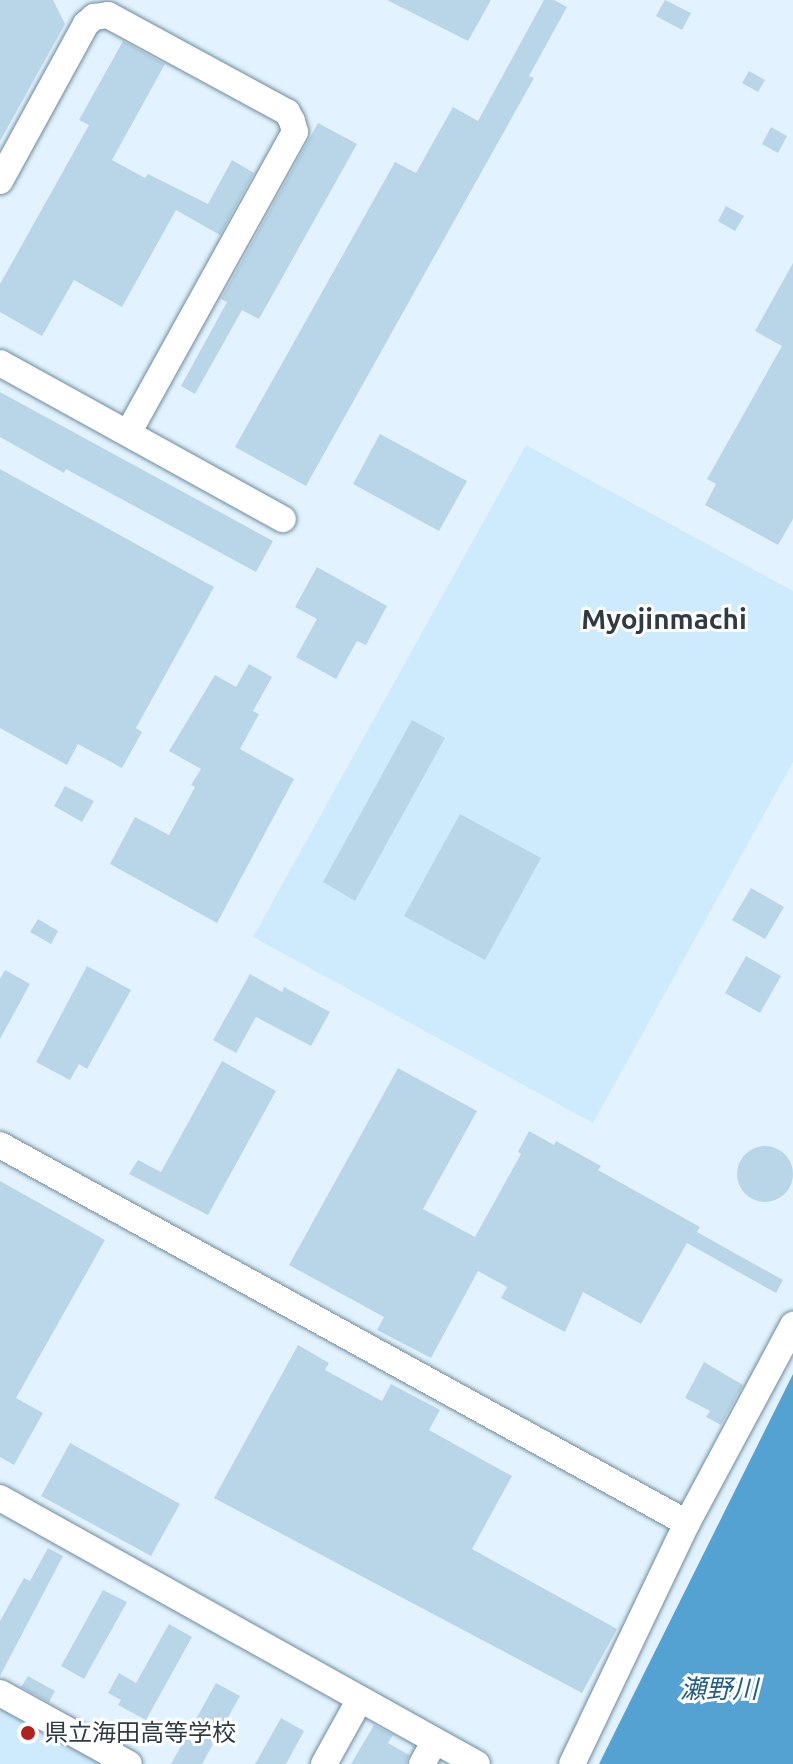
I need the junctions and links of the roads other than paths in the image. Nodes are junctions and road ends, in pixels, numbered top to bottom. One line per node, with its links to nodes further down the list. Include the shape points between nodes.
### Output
1 (0, 181): 3 (street, via 94,17 108,15 287,112 292,121 295,132)
2 (0, 363): 3 (street)
3 (128, 433): 4 (street)
4 (283, 519)
5 (0, 1145): 8 (street)
6 (793, 1325): 8 (street)
7 (0, 1498): 10 (street)
8 (687, 1523): 16 (street)
9 (0, 1693): 12 (street)
10 (360, 1699): 11 (street); 13 (street)
11 (435, 1741): 14 (street); 15 (street)
12 (129, 1764)
13 (324, 1764)
14 (422, 1764)
15 (477, 1764)
16 (572, 1764)

